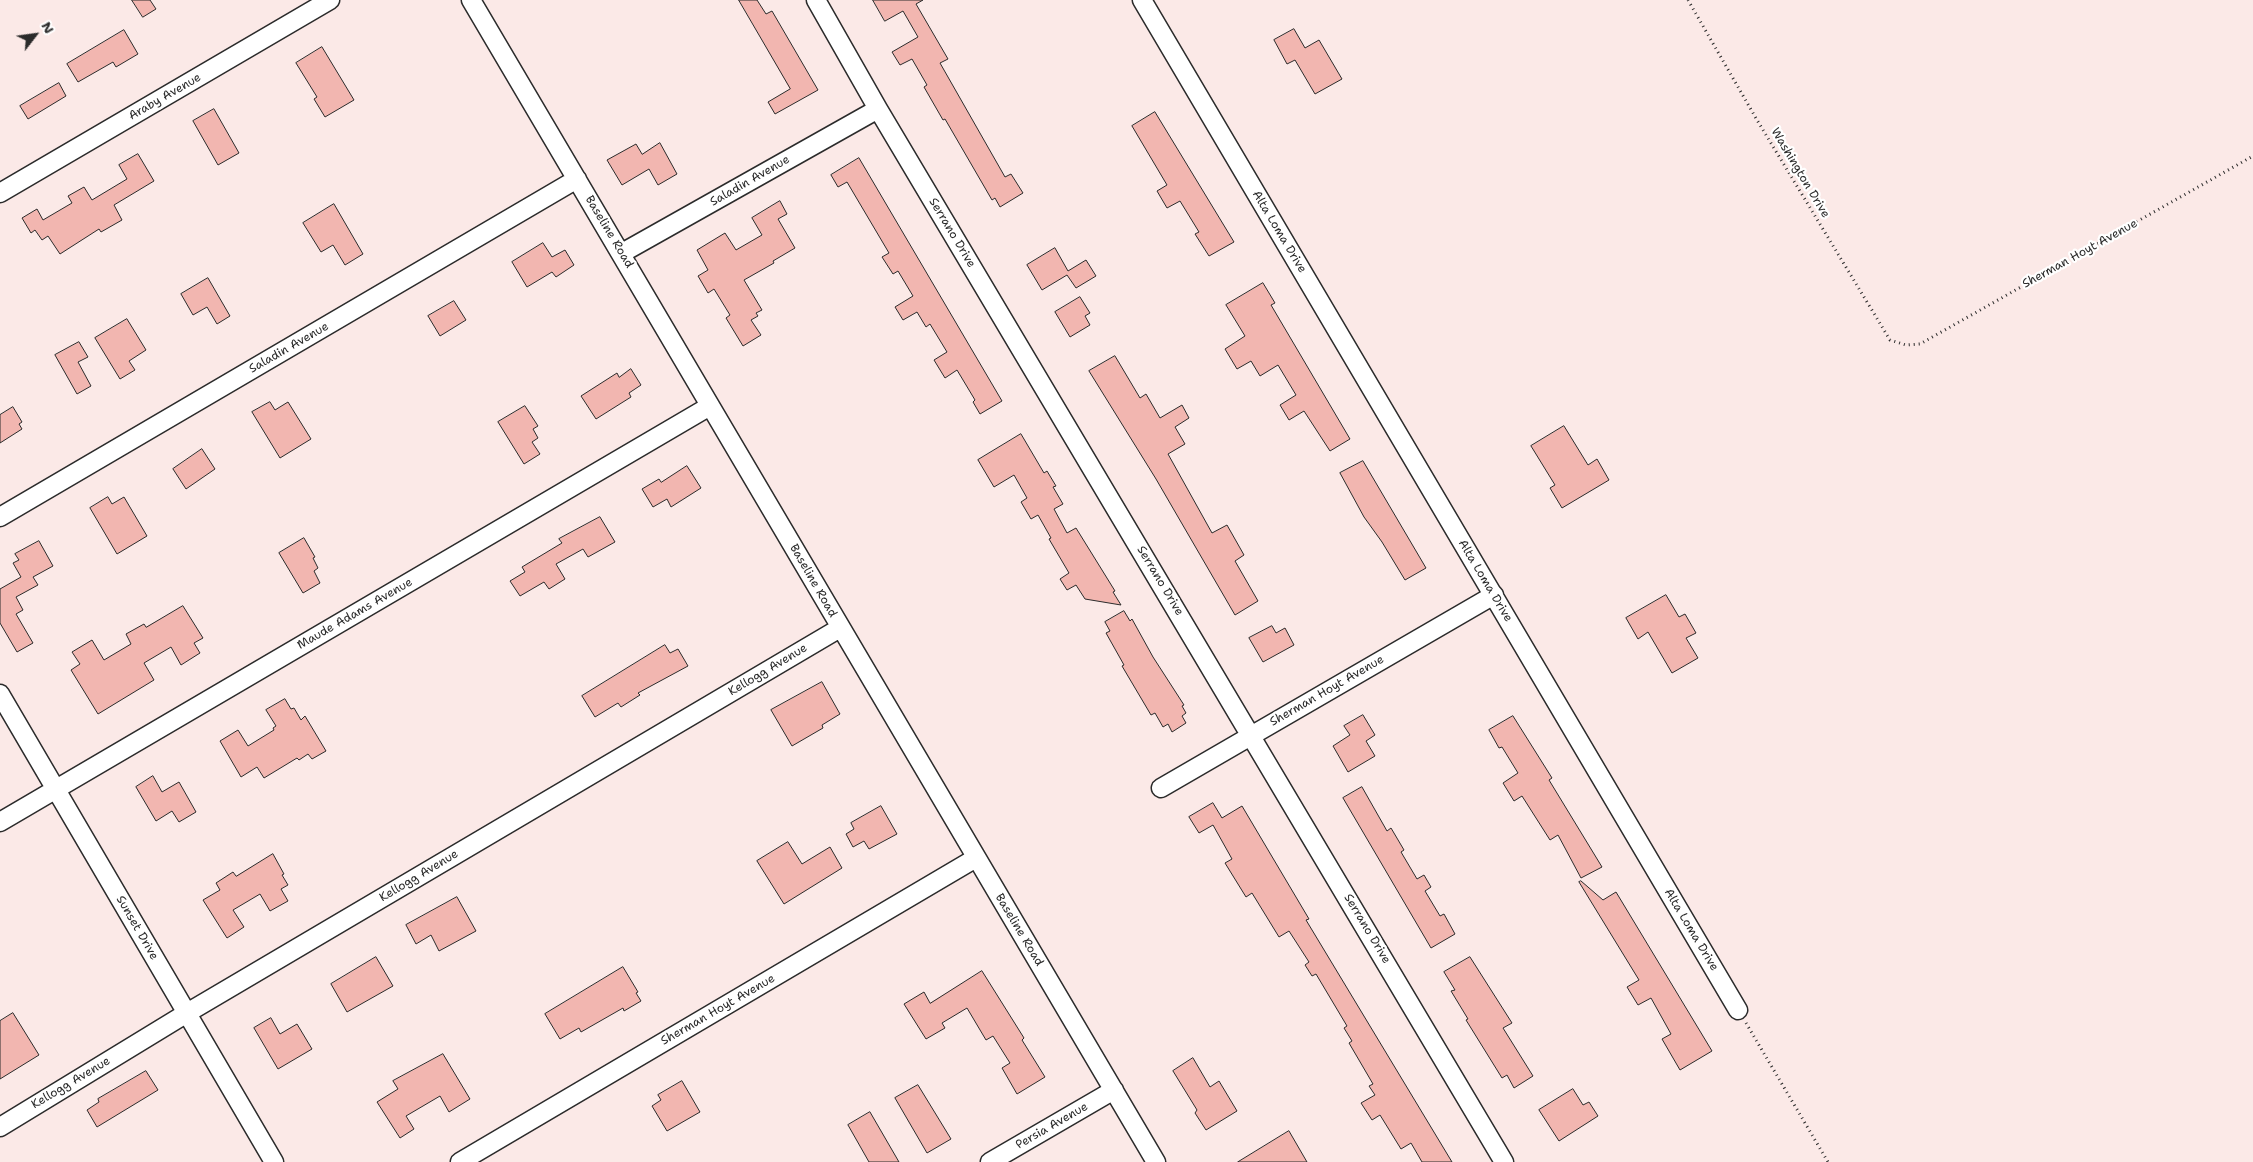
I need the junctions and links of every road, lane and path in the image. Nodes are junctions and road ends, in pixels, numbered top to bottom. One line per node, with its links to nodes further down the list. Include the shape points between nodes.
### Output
1 (330, 0): 9 (street, Araby Avenue)
2 (471, 0): 8 (street, Baseline Road)
3 (816, 0): 6 (street, Serrano Drive)
4 (1142, 0): 14 (street, Alta Loma Drive)
5 (1688, 0): 11 (path, Washington Drive, via 1890,340)
6 (878, 109): 10 (street, Saladin Avenue); 17 (street, Serrano Drive)
7 (2253, 156): 11 (path, Sherman Hoyt Avenue, via 1920,344)
8 (577, 179): 10 (street, Baseline Road); 13 (street, Saladin Avenue)
9 (0, 193)
10 (622, 254): 12 (street, Baseline Road)
11 (1906, 345)
12 (710, 406): 15 (street, Baseline Road); 19 (street, Maude Adams Avenue)
13 (0, 517)
14 (1494, 595): 17 (street, Sherman Hoyt Avenue); 22 (street, Alta Loma Drive)
15 (840, 628): 21 (street, Baseline Road); 23 (street, Kellogg Avenue)
16 (0, 694): 19 (street, Sunset Drive)
17 (1252, 735): 18 (street, Sherman Hoyt Avenue); 30 (street, Serrano Drive)
18 (1162, 788)
19 (56, 789): 20 (street, Maude Adams Avenue); 23 (street, Sunset Drive)
20 (0, 822)
21 (976, 858): 24 (street, Baseline Road); 27 (street, Sherman Hoyt Avenue)
22 (1738, 1010): 31 (path)
23 (187, 1013): 25 (street, Kellogg Avenue); 26 (street, Sunset Drive)
24 (1114, 1090): 28 (street, Persia Avenue); 29 (street, Baseline Road)
25 (0, 1127)
26 (274, 1162)
27 (460, 1162)
28 (990, 1162)
29 (1156, 1162)
30 (1504, 1162)
31 (1828, 1162)

